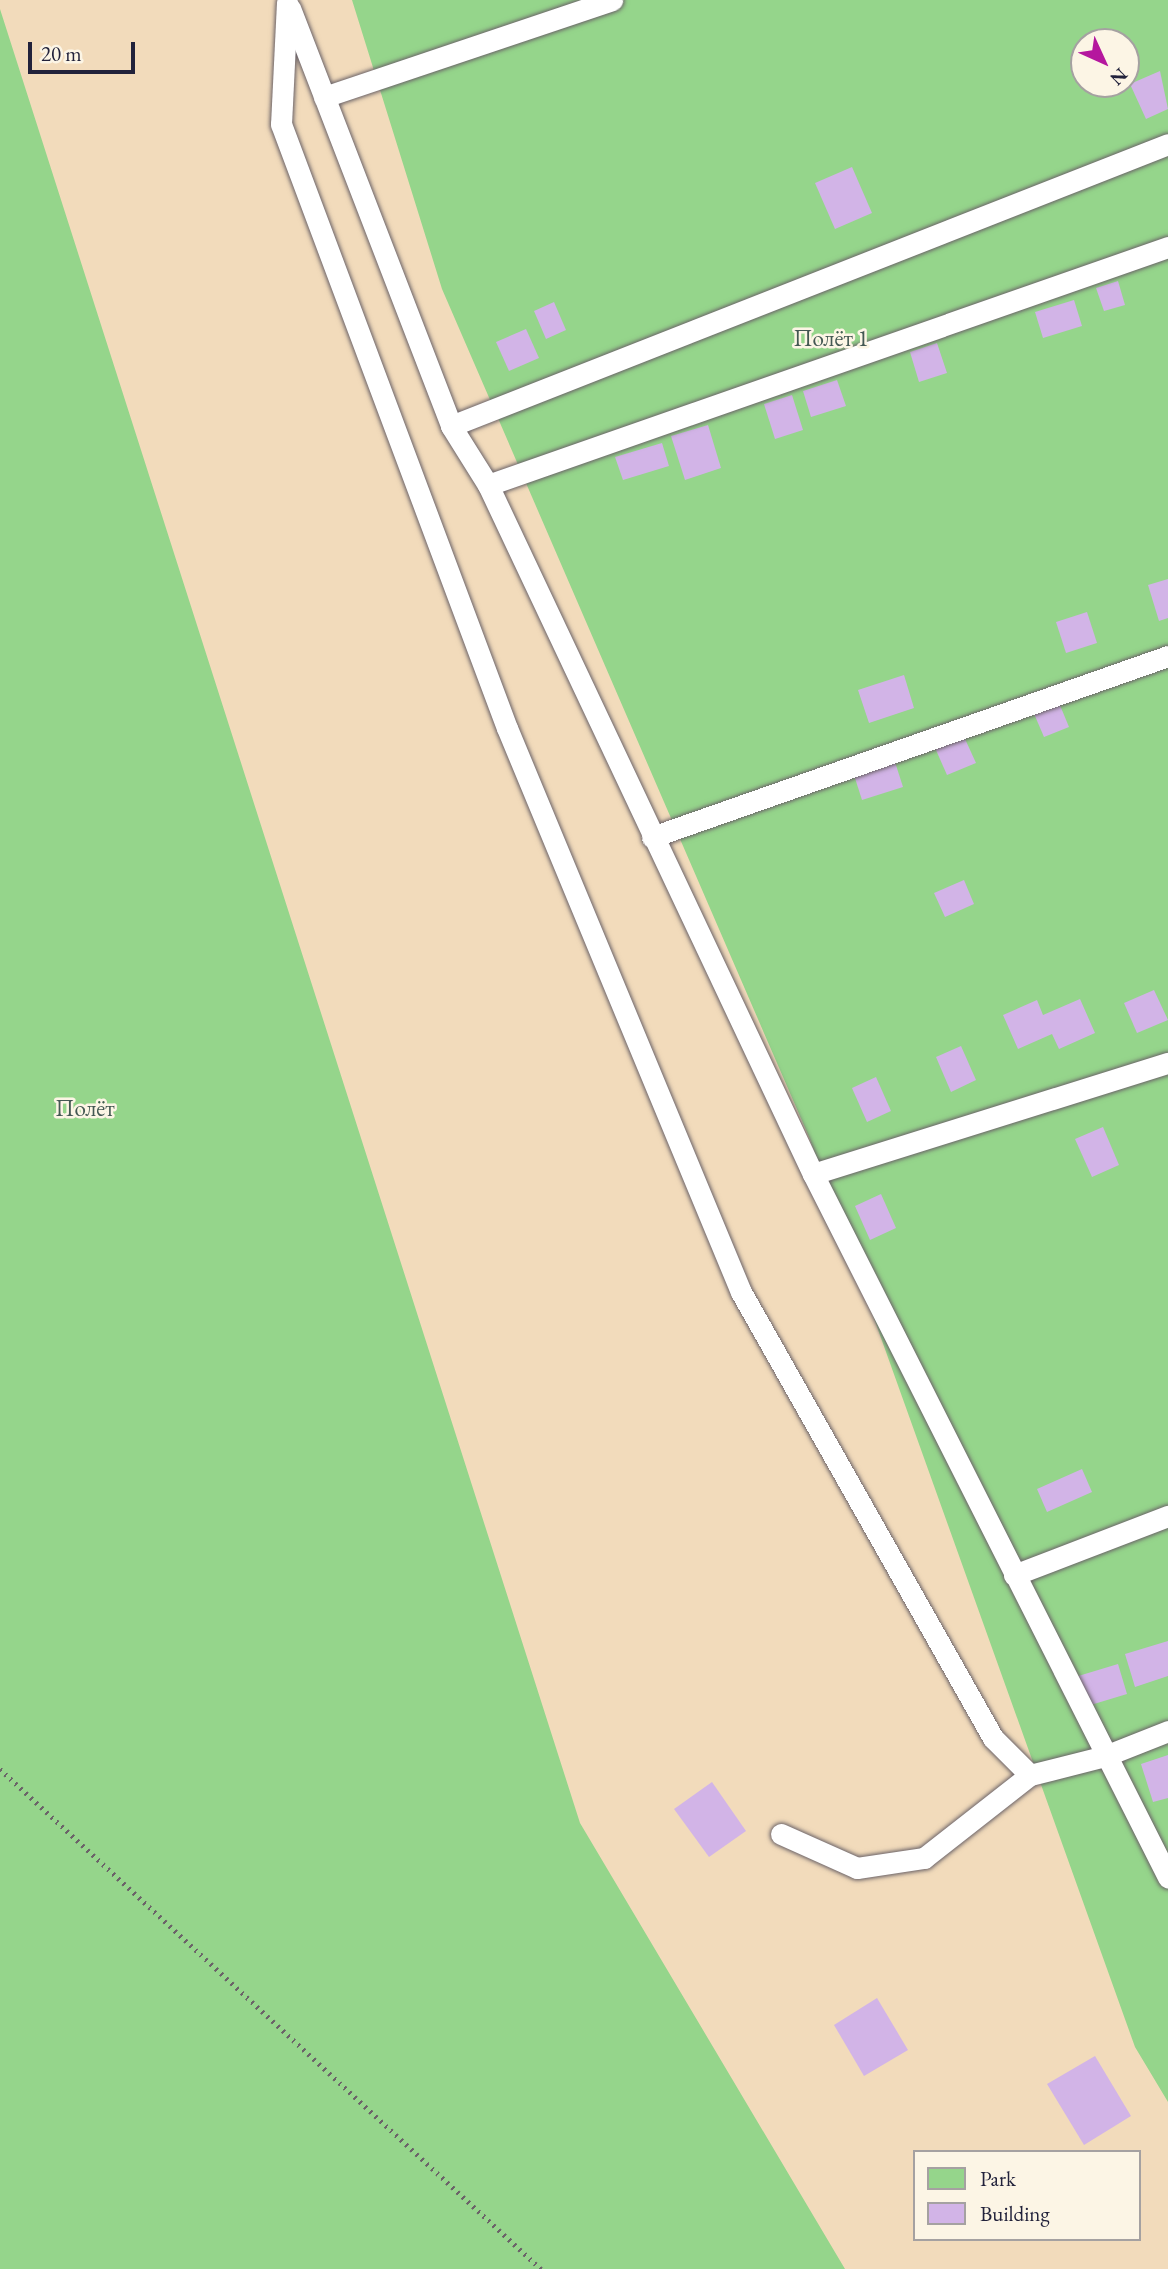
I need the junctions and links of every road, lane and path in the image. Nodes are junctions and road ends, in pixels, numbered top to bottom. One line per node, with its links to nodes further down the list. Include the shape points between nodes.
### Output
1 (612, 0): 3 (lane)
2 (287, 1): 3 (lane); 17 (lane, via 281,124 507,728 741,1292 993,1738)
3 (324, 97): 6 (lane)
4 (1168, 145): 6 (lane)
5 (1168, 247): 7 (lane)
6 (451, 426): 7 (lane)
7 (488, 485): 9 (lane)
8 (1168, 656): 9 (lane)
9 (652, 837): 11 (lane)
10 (1168, 1063): 11 (lane)
11 (813, 1174): 13 (lane)
12 (1168, 1517): 13 (lane)
13 (1014, 1575): 15 (lane)
14 (1168, 1731): 15 (lane)
15 (1105, 1756): 17 (lane); 19 (lane)
16 (0, 1769): 20 (path)
17 (1030, 1775): 18 (lane, via 924,1858 857,1868)
18 (780, 1834)
19 (1168, 1877)
20 (541, 2269)

